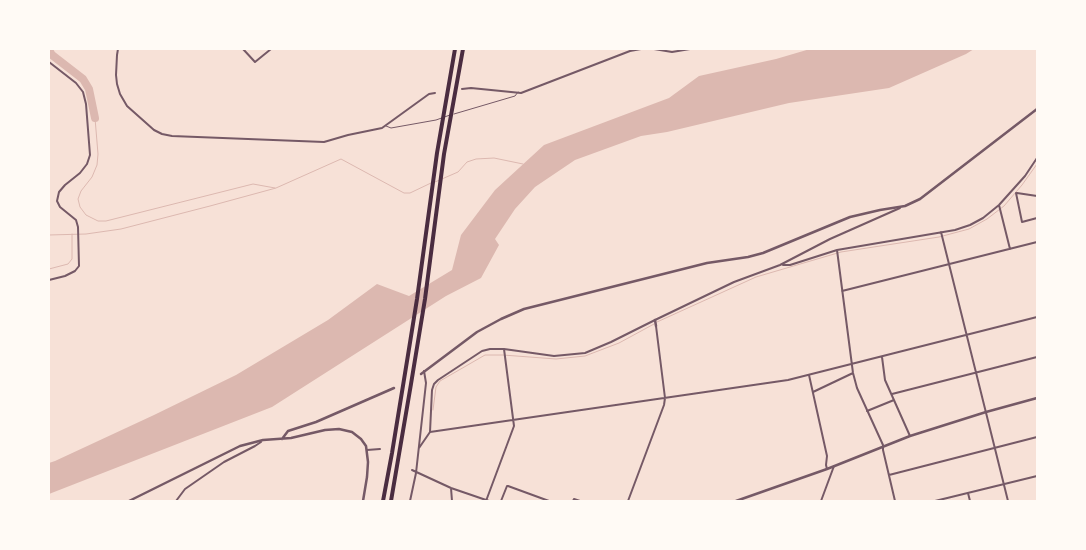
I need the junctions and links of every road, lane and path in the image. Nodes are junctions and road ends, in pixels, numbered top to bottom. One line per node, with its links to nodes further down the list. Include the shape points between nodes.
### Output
1 (118, 49): 14 (street, via 116,75 120,94 127,106 162,134 324,142)
2 (244, 49): 3 (street, via 255,62)
3 (271, 49)
4 (455, 49): 74 (highway)
5 (463, 49): 75 (highway)
6 (641, 49): 11 (street)
7 (654, 49): 8 (street, via 672,52)
8 (690, 49)
9 (49, 62): 28 (street, via 83,92 90,155 80,173 59,192 57,201 76,220 78,266 65,276)
10 (462, 89): 11 (street)
11 (518, 92): 14 (street, via 515,96 436,120 391,128)
12 (435, 93): 14 (street, via 429,94)
13 (1037, 109): 20 (street, via 920,199)
14 (386, 126)
15 (1037, 158): 16 (street)
16 (1011, 192): 17 (street); 19 (street)
17 (1016, 193): 18 (street); 21 (street, via 1022,222)
18 (1037, 196)
19 (999, 205): 22 (street, via 970,225); 24 (street)
20 (904, 206): 27 (street); 38 (street, via 850,217 763,253 699,265 524,309 477,332)
21 (1037, 218)
22 (941, 232): 25 (street); 26 (street)
23 (1037, 242): 24 (street)
24 (1010, 249): 26 (street)
25 (837, 250): 27 (street); 29 (street)
26 (949, 264): 29 (street); 33 (street)
27 (780, 266): 31 (street, via 734,282)
28 (49, 280)
29 (842, 291): 37 (street)
30 (1037, 317): 33 (street)
31 (655, 320): 32 (street); 34 (street, via 585,353 554,356)
32 (656, 326): 46 (street)
33 (967, 335): 35 (street); 40 (street)
34 (504, 349): 51 (street); 52 (street, via 482,351 434,384)
35 (882, 357): 37 (street); 45 (street, via 885,380)
36 (1037, 357): 40 (street)
37 (852, 364): 39 (street); 42 (street)
38 (424, 371): 41 (street); 59 (street, via 426,383)
39 (853, 372): 44 (street); 49 (street)
40 (976, 373): 45 (street); 50 (street)
41 (420, 374)
42 (809, 375): 44 (street); 46 (street)
43 (394, 388): 55 (street, via 288,431)
44 (813, 392): 63 (street)
45 (892, 394): 48 (street)
46 (665, 398): 51 (street); 83 (street)
47 (1037, 398): 50 (street)
48 (894, 400): 49 (street); 53 (street)
49 (867, 411): 57 (street)
50 (986, 412): 53 (street); 58 (street)
51 (514, 420): 52 (street); 78 (street)
52 (430, 432): 59 (street)
53 (910, 436): 57 (street)
54 (1037, 437): 58 (street)
55 (282, 439): 56 (street); 61 (street, via 344,429 352,432)
56 (263, 440): 71 (street, via 240,446); 72 (street, via 185,488)
57 (883, 447): 62 (street); 66 (street)
58 (995, 447): 66 (street); 68 (street)
59 (419, 448): 65 (street)
60 (380, 449): 61 (street)
61 (367, 450): 73 (street)
62 (834, 466): 63 (street); 85 (street)
63 (828, 469): 84 (street)
64 (412, 470): 65 (street)
65 (416, 472): 69 (street); 76 (street)
66 (889, 475): 86 (street)
67 (1037, 476): 68 (street)
68 (1004, 485): 70 (street); 89 (street)
69 (451, 488): 77 (street); 78 (street)
70 (968, 493): 87 (street); 88 (street)
71 (129, 501)
72 (176, 501)
73 (363, 501)
74 (383, 501)
75 (391, 501)
76 (410, 501)
77 (452, 501)
78 (487, 501)
79 (501, 501): 80 (street, via 507,486)
80 (549, 501)
81 (573, 501): 82 (street)
82 (580, 501)
83 (628, 501)
84 (736, 501)
85 (821, 501)
86 (895, 501)
87 (935, 501)
88 (970, 501)
89 (1008, 501)

